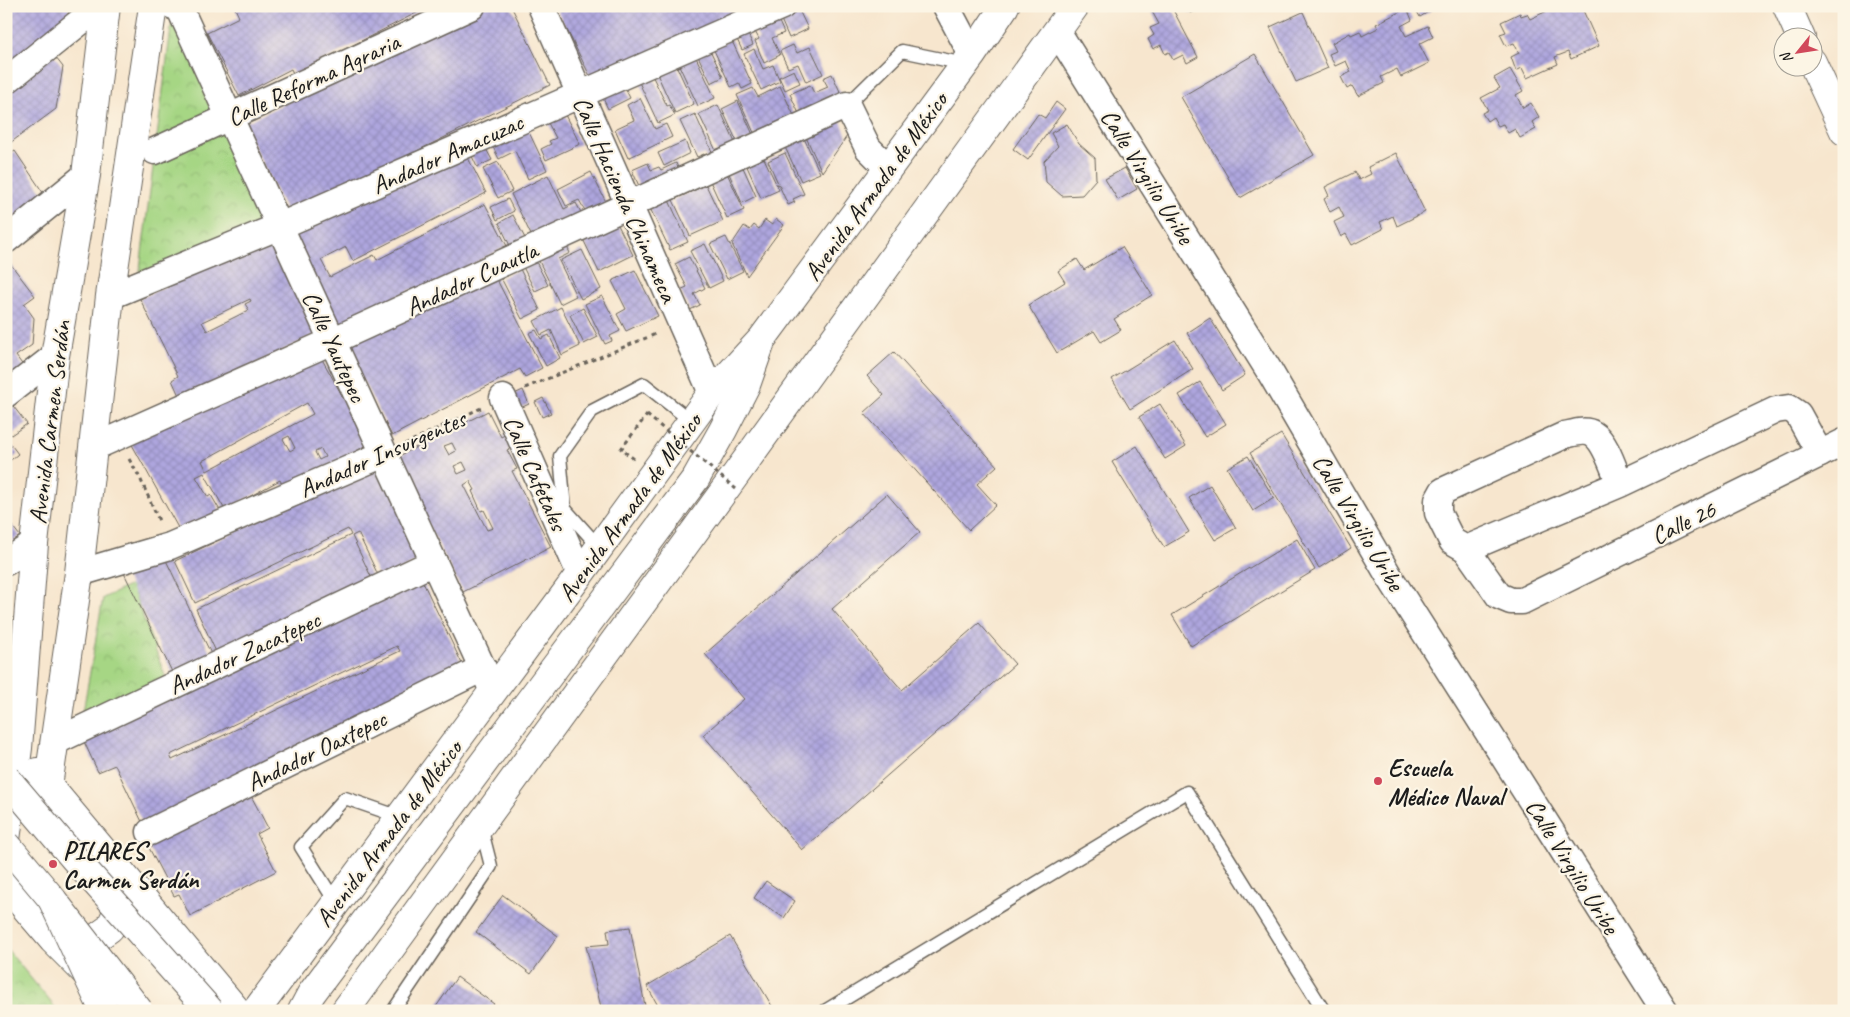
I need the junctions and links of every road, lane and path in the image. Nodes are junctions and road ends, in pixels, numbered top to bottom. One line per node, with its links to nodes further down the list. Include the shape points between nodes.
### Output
1 (100, 6): 15 (street)
2 (106, 6): 22 (main road, Avenida Carmen Serdán)
3 (172, 6): 18 (street, Calle Yautepec); 26 (main road, Avenida Carmen Serdán)
4 (472, 6): 18 (street, Calle Reforma Agraria)
5 (541, 6): 16 (street, Calle Hacienda Chinameca)
6 (782, 6): 16 (street, Andador Amacuzac)
7 (946, 6): 13 (street)
8 (1005, 6): 13 (main road, Avenida Armada de México)
9 (1075, 6): 12 (main road)
10 (1787, 6): 11 (main road)
11 (1797, 28)
12 (1057, 31): 56 (main road); 75 (street, Calle Virgilio Uribe, via 1265,364 1390,576)
13 (968, 59): 17 (lane, Andador Cuautla, via 902,51); 21 (main road, Avenida Armada de México)
14 (1819, 78): 19 (main road)
15 (6, 81)
16 (580, 95): 23 (street, Calle Hacienda Chinameca); 24 (street, Andador Amacuzac)
17 (847, 105): 21 (street, via 868,148); 23 (street, Andador Cuautla)
18 (230, 117): 20 (street, Calle Reforma Agraria); 24 (street, Calle Yautepec)
19 (1844, 131)
20 (155, 151)
21 (888, 168): 28 (main road, Avenida Armada de México)
22 (86, 175): 25 (street); 30 (main road, Avenida Carmen Serdán)
23 (628, 205): 27 (street, Calle Hacienda Chinameca); 29 (street, Andador Cuautla)
24 (280, 226): 26 (street, Andador Amacuzac); 29 (street, Calle Yautepec)
25 (6, 240)
26 (110, 296): 37 (main road, Avenida Carmen Serdán)
27 (681, 323): 31 (street, Calle Hacienda Chinameca); 33 (path, Andador Insurgentes)
28 (762, 339): 31 (main road, Avenida Armada de México); 70 (main road, via 746,385 696,478 311,994)
29 (332, 341): 37 (street, Andador Cuautla); 38 (street, Calle Yautepec)
30 (55, 356): 32 (street); 42 (main road, Avenida Carmen Serdán)
31 (712, 393): 34 (main road, Avenida Armada de México)
32 (6, 394)
33 (503, 398): 38 (path, Andador Insurgentes); 49 (street, Calle Cafetales)
34 (691, 421): 44 (main road, Avenida Armada de México); 44 (lane, via 644,384 592,411 560,456 565,509)
35 (1844, 442): 39 (street, Calle 26)
36 (621, 448): 41 (path, bridge, via 647,415)
37 (93, 453): 43 (path, via 128,459 140,478); 48 (main road, Avenida Carmen Serdán)
38 (384, 454): 43 (street, Andador Insurgentes); 47 (street, Calle Yautepec)
39 (1820, 454): 40 (street, via 1798,414 1789,408 1776,410); 45 (street, Calle 26, via 1522,601 1499,596)
40 (1620, 484): 45 (street); 45 (street, via 1603,445 1592,433 1580,431 1565,435 1443,491 1438,500 1438,513 1452,541)
41 (736, 490)
42 (34, 544): 46 (street); 51 (main road, Avenida Carmen Serdán)
43 (170, 546): 48 (street, Andador Insurgentes)
44 (599, 546): 49 (main road, Avenida Armada de México)
45 (1466, 549)
46 (6, 562)
47 (434, 562): 50 (street, Calle Yautepec); 52 (street, Andador Zacatepec)
48 (79, 573): 52 (main road, Avenida Carmen Serdán)
49 (580, 574): 50 (main road, Avenida Armada de México)
50 (488, 680): 55 (main road, Avenida Armada de México); 57 (street, Andador Oaxtepec)
51 (12, 742): 54 (main road); 58 (main road, Avenida Carmen Serdán)
52 (54, 742): 54 (main road, Avenida Carmen Serdán)
53 (6, 778): 67 (main road, bridge)
54 (48, 786): 59 (main road)
55 (400, 817): 62 (main road, Avenida Armada de México); 62 (lane, via 345,798 301,847)
56 (480, 824): 71 (main road); 72 (lane, via 491,866)
57 (150, 832)
58 (6, 842): 61 (main road, bridge)
59 (106, 856): 63 (main road, via 118,910 110,928 96,938 75,945); 68 (main road)
60 (6, 885): 63 (main road)
61 (52, 899): 64 (main road, bridge); 65 (main road, bridge)
62 (336, 903): 69 (main road, Avenida Armada de México)
63 (53, 940): 66 (main road, via 88,975)
64 (104, 1011)
65 (139, 1011)
66 (153, 1011)
67 (210, 1011)
68 (237, 1011)
69 (256, 1011)
70 (302, 1011)
71 (345, 1011)
72 (393, 1011)
73 (825, 1011): 74 (lane, via 1187,792)
74 (1324, 1011)
75 (1666, 1011)

